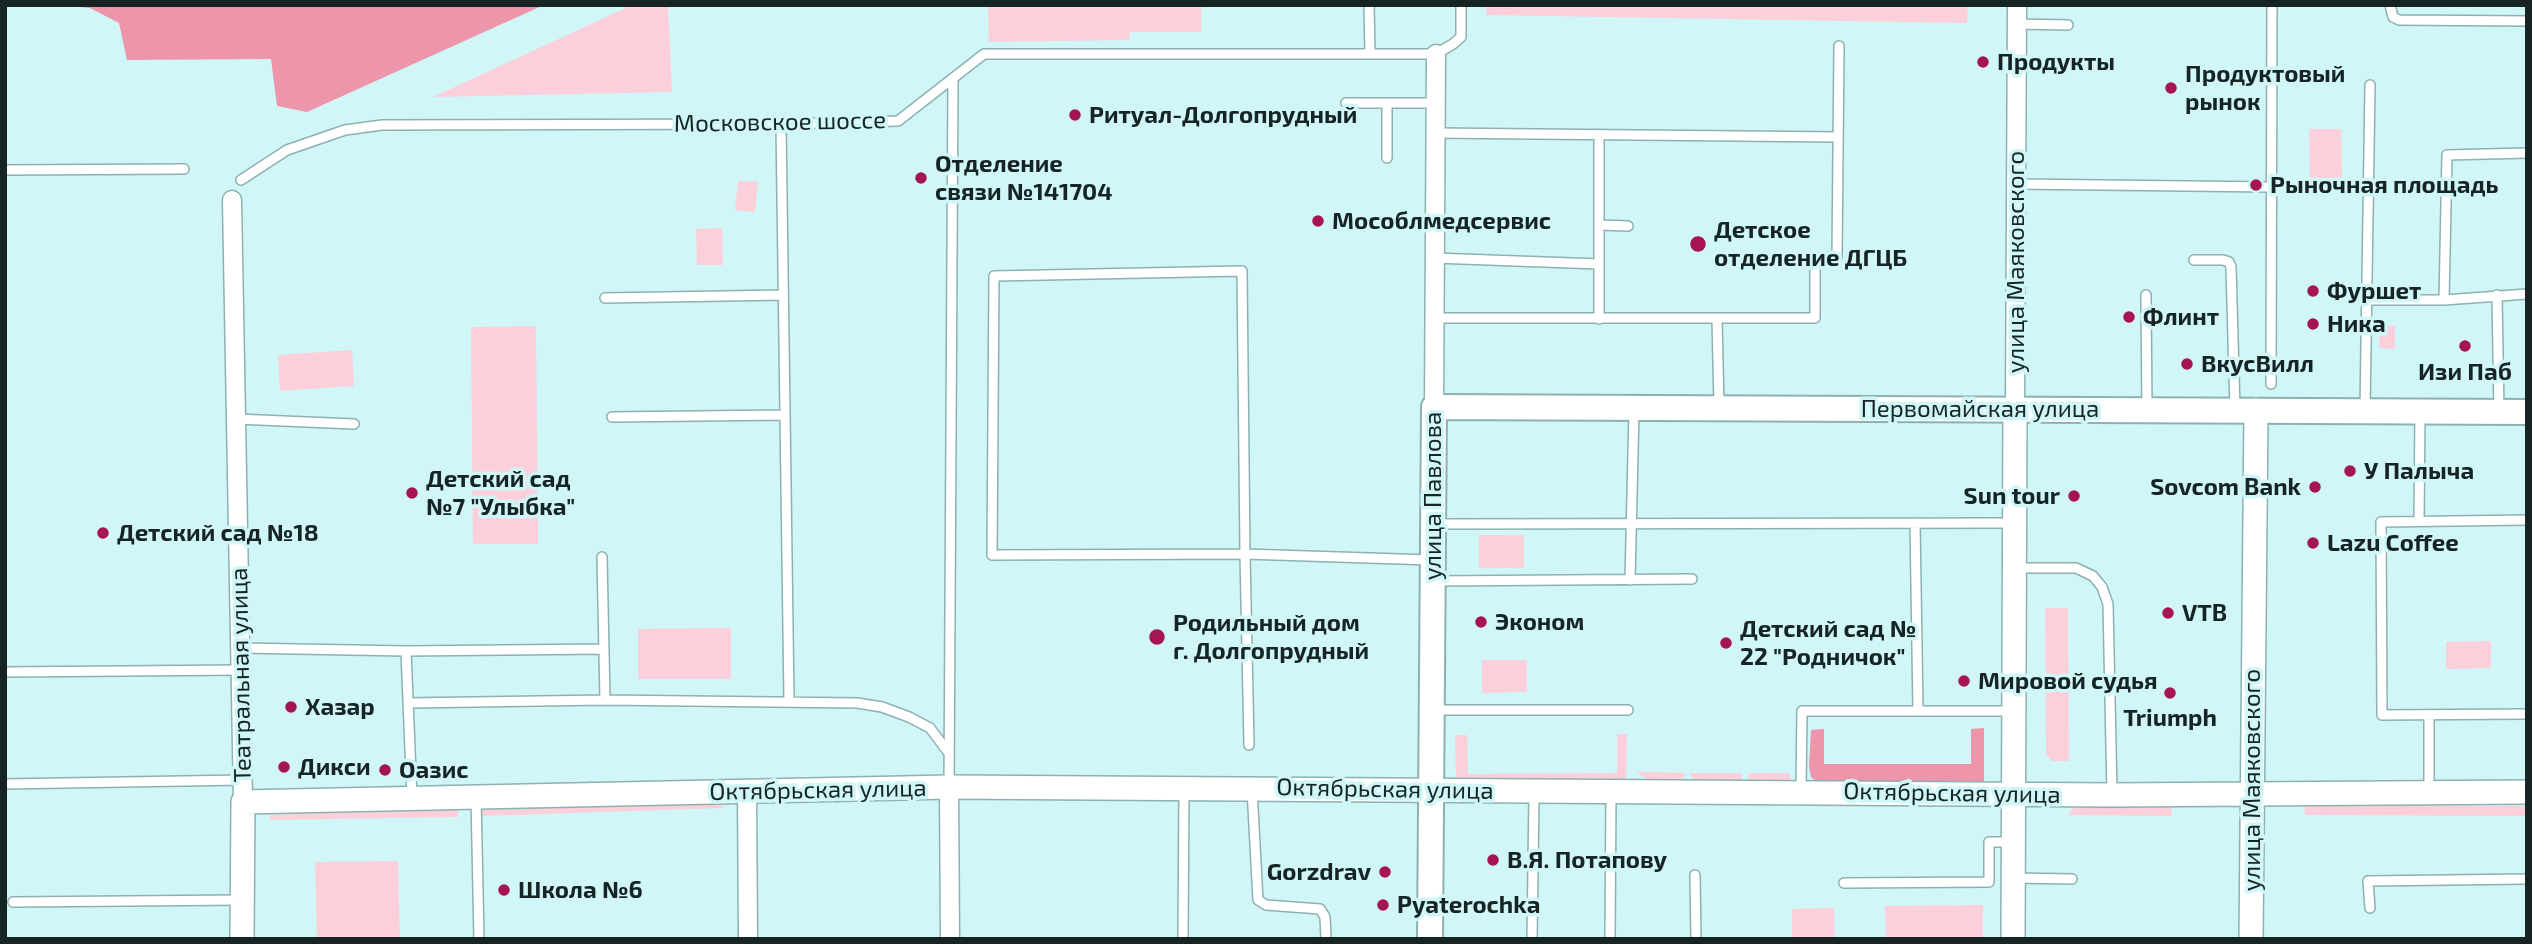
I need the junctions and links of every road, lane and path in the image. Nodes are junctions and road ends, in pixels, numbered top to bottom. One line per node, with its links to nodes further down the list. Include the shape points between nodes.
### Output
1 (1369, 5): 10 (lane)
2 (1461, 5): 11 (lane, via 1461,37)
3 (2017, 5): 7 (street, улица Маяковского)
4 (2272, 5): 27 (lane)
5 (2390, 5): 6 (lane, via 2393,17 2399,20)
6 (2527, 21)
7 (2017, 24): 8 (lane); 26 (street, улица Маяковского)
8 (2068, 25)
9 (1839, 46): 20 (lane)
10 (1370, 54): 11 (lane, Московское шоссе); 12 (lane, Московское шоссе, via 984,54)
11 (1436, 54): 16 (street, улица Павлова)
12 (953, 78): 17 (lane, Московское шоссе, via 898,121); 86 (lane)
13 (2370, 85): 39 (lane)
14 (1346, 103): 15 (lane)
15 (1387, 103): 16 (lane); 22 (lane)
16 (1436, 103): 18 (street, улица Павлова)
17 (781, 124): 25 (lane, Московское шоссе, via 382,125 345,130 287,150); 35 (lane)
18 (1435, 133): 19 (lane); 31 (street, улица Павлова)
19 (1599, 136): 20 (lane); 29 (lane)
20 (1838, 137): 43 (lane, via 1838,257 1815,257 1815,318)
21 (2527, 153): 40 (lane, via 2447,155)
22 (1387, 158)
23 (184, 169): 24 (lane)
24 (5, 170)
25 (241, 180)
26 (2016, 184): 27 (lane); 48 (street, улица Маяковского)
27 (2272, 187): 44 (lane)
28 (232, 200): 57 (street, Театральная улица)
29 (1599, 225): 30 (lane); 33 (lane)
30 (1628, 226)
31 (1434, 258): 33 (lane); 41 (street, улица Павлова)
32 (2194, 260): 50 (lane, via 2223,260 2231,267)
33 (1599, 264): 42 (lane)
34 (2527, 294): 37 (lane)
35 (783, 295): 38 (lane); 55 (lane)
36 (2146, 295): 49 (lane)
37 (2497, 295): 40 (lane); 53 (lane)
38 (605, 298)
39 (2368, 300): 40 (lane); 51 (lane)
40 (2444, 300)
41 (1434, 317): 42 (lane); 45 (street, улица Павлова)
42 (1599, 319): 43 (lane)
43 (1717, 320): 47 (lane)
44 (2271, 384)
45 (1434, 407): 46 (main road, Первомайская улица); 64 (main road, улица Павлова)
46 (1634, 408): 47 (main road, Первомайская улица); 61 (lane)
47 (1719, 408): 48 (main road, Первомайская улица)
48 (2015, 409): 49 (main road, Первомайская улица); 63 (street, улица Маяковского)
49 (2147, 410): 50 (main road, Первомайская улица)
50 (2246, 410): 51 (main road, Первомайская улица); 100 (street, улица Маяковского)
51 (2365, 411): 52 (main road, Первомайская улица)
52 (2420, 411): 53 (main road, Первомайская улица); 60 (lane)
53 (2498, 411): 54 (main road, Первомайская улица)
54 (2527, 412)
55 (784, 415): 56 (lane); 77 (lane)
56 (612, 417)
57 (236, 419): 58 (lane); 71 (street, Театральная улица)
58 (354, 424)
59 (2527, 520): 60 (lane)
60 (2419, 521): 84 (lane, via 2381,522 2382,715)
61 (1631, 523): 62 (lane); 64 (lane); 70 (lane)
62 (1915, 523): 63 (lane); 81 (lane)
63 (2015, 523): 67 (street, улица Маяковского)
64 (1433, 524): 68 (main road, улица Павлова)
65 (1245, 554): 65 (lane, via 1242,271 994,275 992,555); 68 (lane); 85 (lane)
66 (602, 557): 72 (lane)
67 (2015, 568): 82 (street, улица Маяковского); 101 (lane, via 2077,568 2102,587 2108,604)
68 (1433, 570): 70 (lane); 79 (main road, улица Павлова)
69 (1692, 579): 70 (lane)
70 (1630, 580)
71 (241, 648): 73 (lane); 74 (street, Театральная улица)
72 (604, 649): 73 (lane); 76 (lane)
73 (406, 651): 78 (lane)
74 (241, 670): 75 (lane); 92 (street, Театральная улица)
75 (5, 672)
76 (604, 700): 77 (lane); 78 (lane)
77 (789, 701): 86 (lane, via 882,707 930,728)
78 (409, 703): 103 (lane)
79 (1432, 710): 80 (lane); 91 (main road, улица Павлова)
80 (1628, 710)
81 (1918, 711): 82 (lane); 97 (lane, via 1802,711)
82 (2014, 711): 99 (street, улица Маяковского)
83 (2527, 714): 84 (lane)
84 (2430, 715): 94 (lane)
85 (1249, 745)
86 (948, 752): 88 (lane)
87 (5, 784): 92 (lane)
88 (949, 787): 89 (street, Октябрьская улица); 95 (street, Октябрьская улица); 116 (street)
89 (1184, 787): 90 (street, Октябрьская улица); 117 (lane)
90 (1252, 787): 91 (street, Октябрьская улица); 118 (lane, via 1258,900 1266,905 1320,909)
91 (1431, 789): 93 (street, Октябрьская улица); 119 (main road, улица Павлова)
92 (243, 791): 103 (street, Октябрьская улица); 110 (street, Театральная улица)
93 (1534, 791): 96 (street, Октябрьская улица); 120 (lane)
94 (2429, 791): 98 (street, Октябрьская улица); 100 (street, Октябрьская улица)
95 (747, 792): 102 (street, Октябрьская улица); 115 (street)
96 (1611, 792): 97 (street, Октябрьская улица); 121 (lane)
97 (1801, 792): 99 (street, Октябрьская улица)
98 (2527, 792)
99 (2014, 793): 101 (street, Октябрьская улица); 104 (street, улица Маяковского)
100 (2252, 794): 101 (street, Октябрьская улица); 124 (street, улица Маяковского)
101 (2112, 795)
102 (476, 798): 103 (street, Октябрьская улица); 114 (lane)
103 (412, 800)
104 (2014, 842): 106 (street, улица Маяковского); 109 (lane, via 1989,842 1989,882)
105 (1695, 875): 122 (lane)
106 (2013, 878): 107 (lane); 123 (street, улица Маяковского)
107 (2072, 878)
108 (2527, 879): 112 (lane, via 2368,881)
109 (1844, 883)
110 (243, 900): 111 (lane); 113 (street, Театральная улица)
111 (13, 902)
112 (2370, 908)
113 (243, 939)
114 (479, 939)
115 (748, 939)
116 (950, 939)
117 (1183, 939)
118 (1326, 939)
119 (1430, 939)
120 (1532, 939)
121 (1610, 939)
122 (1696, 939)
123 (2013, 939)
124 (2251, 939)

